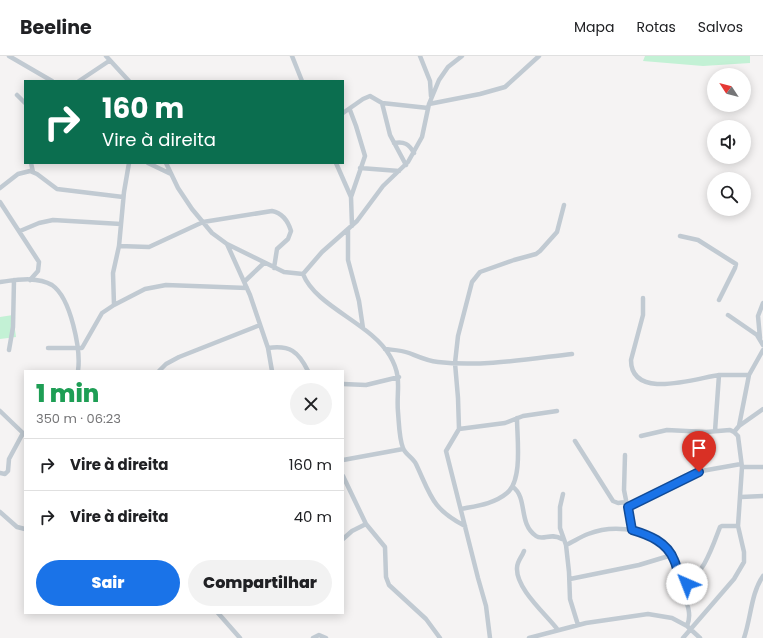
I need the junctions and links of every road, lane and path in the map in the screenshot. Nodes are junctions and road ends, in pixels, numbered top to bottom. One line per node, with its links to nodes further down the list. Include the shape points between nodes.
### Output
1 (9, 56): 9 (street)
2 (106, 56): 8 (street)
3 (292, 56): 12 (street)
4 (420, 56): 14 (street, via 430,81)
5 (462, 56): 7 (street)
6 (539, 56): 17 (street, via 505,87)
7 (456, 58): 14 (street, via 443,73)
8 (110, 61): 10 (street); 11 (street)
9 (50, 80)
10 (81, 80)
11 (128, 80)
12 (302, 80)
13 (17, 95): 15 (street)
14 (431, 98): 17 (street)
15 (24, 102)
16 (382, 103): 17 (street); 18 (street, via 370,96 362,99); 20 (street)
17 (428, 106): 21 (street, via 422,137)
18 (350, 110): 19 (street); 28 (street, via 365,156)
19 (344, 113)
20 (394, 143): 21 (street, via 405,143); 27 (street)
21 (414, 153): 27 (street)
22 (31, 164): 30 (street)
23 (130, 164): 33 (street)
24 (150, 164): 31 (street)
25 (166, 164): 31 (street)
26 (336, 164): 34 (street)
27 (406, 165): 29 (street)
28 (360, 168): 29 (street); 34 (street)
29 (399, 171): 39 (street, via 382,186)
30 (33, 172): 32 (street, via 18,174); 33 (street, via 57,189)
31 (171, 174): 37 (street, via 185,199)
32 (0, 188)
33 (123, 197): 38 (street)
34 (351, 198): 39 (street)
35 (0, 202): 40 (street)
36 (564, 205): 68 (street, via 557,232 540,251 480,272 475,278 469,290 458,336)
37 (203, 222): 42 (street); 43 (street, via 156,245); 45 (street, via 277,212 285,219 291,231 288,239 277,250)
38 (121, 224): 40 (street, via 53,220); 43 (street)
39 (350, 227): 46 (street, via 317,256); 58 (street, via 348,260)
40 (20, 231): 48 (street, via 40,265)
41 (680, 236): 53 (street, via 698,240 736,264)
42 (227, 244): 44 (street); 49 (street)
43 (119, 246): 55 (street, via 113,274)
44 (264, 263): 45 (street); 49 (street)
45 (274, 268): 46 (street)
46 (303, 274): 58 (street, via 324,299)
47 (14, 280): 48 (street); 50 (street); 65 (street, via 13,327)
48 (30, 280): 63 (street, via 51,285 62,296)
49 (244, 281): 51 (street)
50 (0, 282)
51 (247, 288): 55 (street, via 156,286 144,289); 57 (street)
52 (643, 298): 73 (street, via 643,315 631,360 634,373 648,382 660,384 677,384)
53 (719, 300)
54 (763, 303): 59 (street, via 758,316)
55 (114, 305): 63 (street, via 99,317)
56 (728, 315): 59 (street)
57 (260, 325): 62 (street); 70 (street, via 179,357)
58 (363, 328): 64 (street)
59 (760, 338): 60 (street)
60 (763, 345)
61 (48, 348): 63 (street)
62 (268, 348): 71 (street); 72 (street, via 284,347 291,350 300,357)
63 (79, 349): 69 (street)
64 (385, 349): 68 (street, via 436,362); 75 (street)
65 (9, 350)
66 (763, 350): 74 (street)
67 (572, 354): 68 (street)
68 (455, 364): 82 (street)
69 (78, 370)
70 (160, 370)
71 (272, 370)
72 (306, 370)
73 (719, 375): 74 (street); 83 (street)
74 (750, 375): 81 (street)
75 (399, 377): 76 (street, via 366,385); 88 (street, via 398,410)
76 (344, 384)
77 (763, 409): 81 (street)
78 (558, 411): 80 (street)
79 (1, 414): 85 (street)
80 (517, 418): 82 (street, via 505,423); 95 (street, via 518,462)
81 (739, 426): 84 (street)
82 (459, 429): 101 (street, via 446,451)
83 (715, 431): 84 (street); 86 (street, via 662,430)
84 (734, 432): 91 (street, via 738,436)
85 (24, 434): 93 (street, via 8,459 8,471)
86 (641, 436)
87 (575, 441): 99 (street, via 613,501)
88 (403, 449): 90 (street); 104 (street, via 414,460 435,504)
89 (625, 455): 99 (street)
90 (344, 460)
91 (741, 466): 92 (street); 98 (street); 100 (street, via 696,472)
92 (763, 467)
93 (0, 473)
94 (344, 478): 103 (street)
95 (513, 486): 101 (street, via 498,499); 109 (street, via 518,491 526,523 534,535 538,538 555,535)
96 (564, 494): 109 (street, via 559,511 561,534)
97 (763, 496): 98 (street)
98 (741, 497): 105 (street)
99 (626, 502): 100 (street)
100 (628, 507): 107 (street)
101 (460, 509): 104 (street)
102 (0, 512): 106 (street, via 17,527)
103 (366, 524): 108 (street); 123 (street, via 385,547 386,577 390,586 426,619)
104 (465, 526): 124 (street, via 486,606)
105 (738, 526): 114 (street, via 720,527 704,564 690,581); 117 (street, via 745,556 742,567 730,584)
106 (24, 529)
107 (632, 530): 109 (street, via 594,532); 111 (street, via 661,542)
108 (344, 538)
109 (565, 543): 113 (street)
110 (524, 551): 118 (street, via 516,570 520,581 529,597)
111 (672, 555): 113 (street, via 639,565); 114 (street)
112 (763, 576): 129 (street, via 755,590)
113 (570, 579): 116 (street, via 570,599)
114 (681, 587): 117 (street, via 689,609)
115 (219, 614): 120 (street)
116 (578, 625): 117 (street, via 648,614 672,618); 118 (street)
117 (689, 628): 127 (street); 128 (street)
118 (558, 630): 119 (street)
119 (546, 633): 125 (street); 126 (street)
120 (240, 638)
121 (313, 638): 122 (street, via 320,635)
122 (326, 638)
123 (440, 638)
124 (490, 638)
125 (529, 638)
126 (548, 638)
127 (683, 638)
128 (700, 638)
129 (744, 638)

